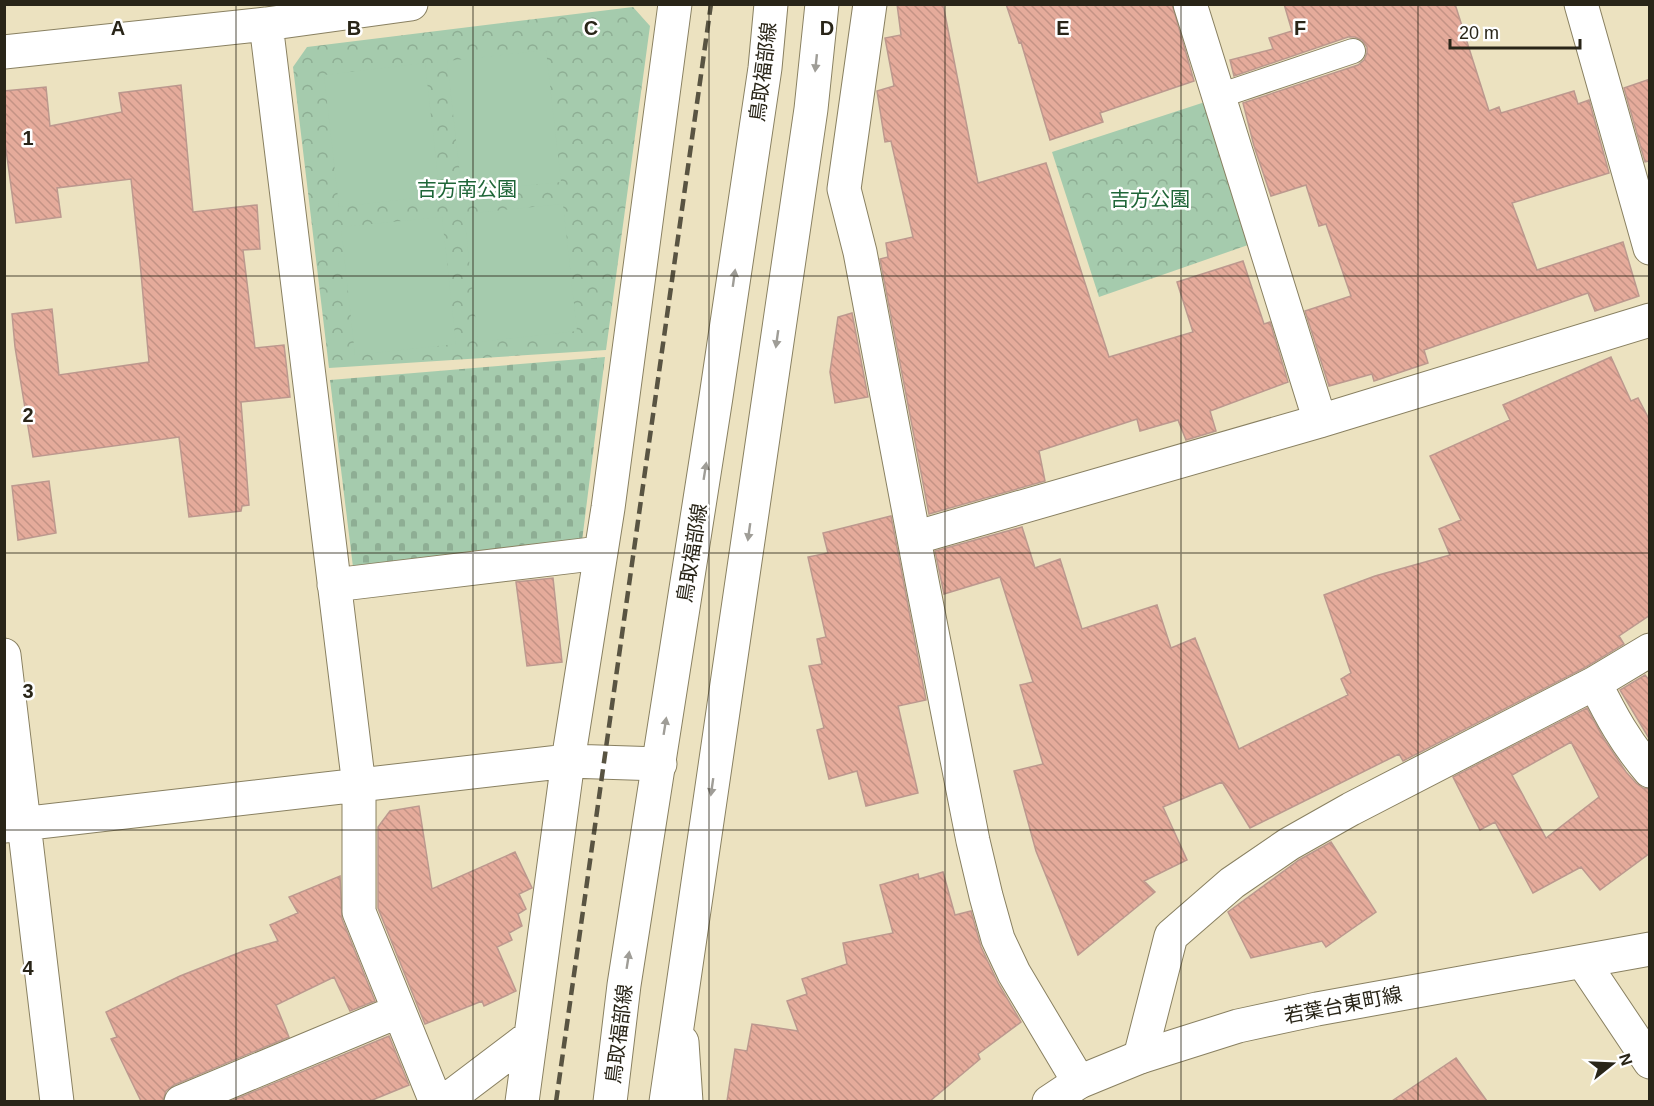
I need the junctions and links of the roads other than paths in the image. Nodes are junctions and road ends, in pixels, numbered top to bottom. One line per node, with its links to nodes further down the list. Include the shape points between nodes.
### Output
1 (411, 4): 8 (street)
2 (675, 4): 16 (street)
3 (771, 4): 22 (street, 鳥取福部線, one-way to 3, via 765,68)
4 (822, 4): 28 (street, one-way to 28, via 809,121)
5 (870, 4): 15 (street, via 844,189 860,252)
6 (1190, 4): 11 (street)
7 (1581, 4): 12 (street)
8 (266, 24): 10 (street); 17 (street)
9 (1353, 51): 11 (lane)
10 (4, 52)
11 (1219, 96): 14 (street)
12 (1650, 248)
13 (1650, 320): 14 (street)
14 (1320, 421): 15 (street)
15 (914, 538): 33 (street, via 973,841 998,939)
16 (600, 553): 17 (street); 21 (street)
17 (334, 585): 24 (street)
18 (1650, 650): 20 (street)
19 (4, 655): 25 (street)
20 (1595, 683): 23 (street, via 1615,725); 31 (street, via 1351,809 1289,844 1232,883 1170,936)
21 (568, 761): 22 (street); 24 (street); 30 (street)
22 (660, 764): 39 (street, 鳥取福部線, one-way to 22, via 624,985)
23 (1650, 771)
24 (359, 786): 25 (street); 29 (street, via 359,912)
25 (15, 825): 34 (street)
26 (1650, 949): 27 (street, 若葉台東町線)
27 (1583, 962): 31 (street, 若葉台東町線, via 1317,1009 1238,1026); 32 (street)
28 (679, 1010): 40 (street); 41 (street)
29 (399, 1011): 35 (street); 36 (street)
30 (531, 1036): 37 (street); 38 (street)
31 (1140, 1057): 33 (street, 若葉台東町線)
32 (1650, 1062)
33 (1079, 1082): 42 (street, 若葉台東町線)
34 (57, 1101)
35 (181, 1101)
36 (436, 1101)
37 (444, 1101)
38 (522, 1101)
39 (610, 1101)
40 (666, 1101)
41 (686, 1101)
42 (1049, 1101)

